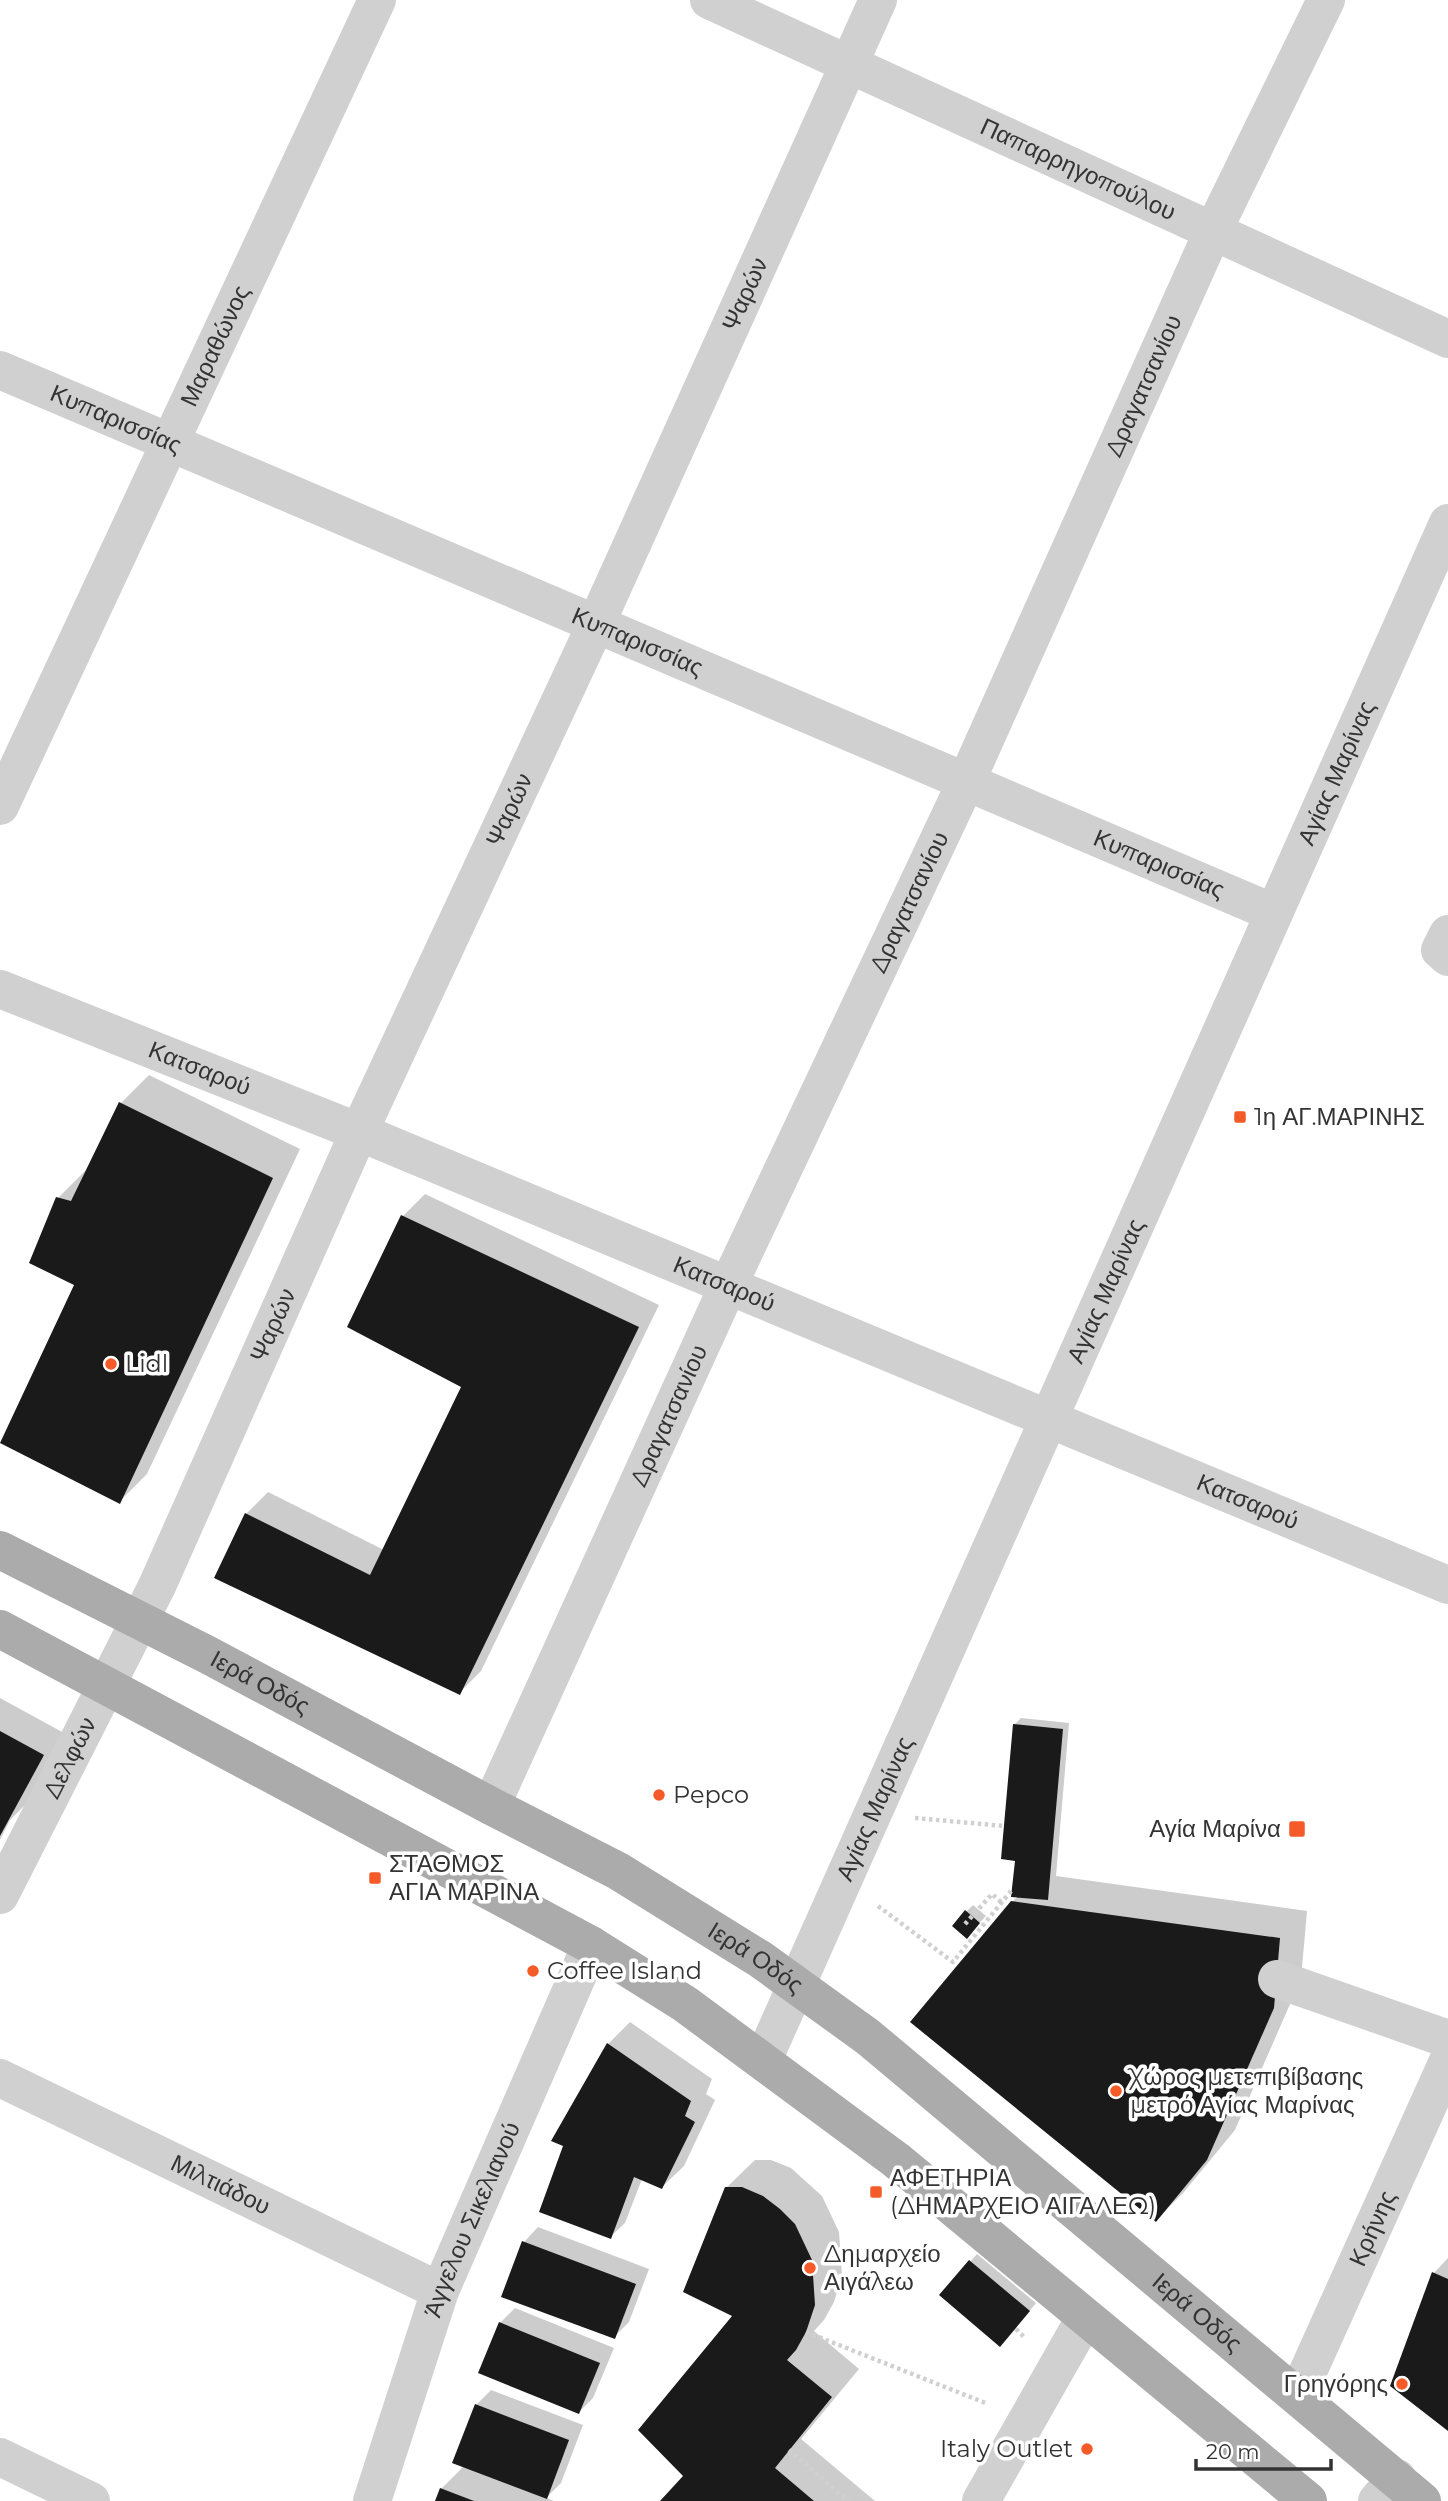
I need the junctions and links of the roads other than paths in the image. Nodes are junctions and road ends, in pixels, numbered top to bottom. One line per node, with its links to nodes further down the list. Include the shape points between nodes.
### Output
1 (377, 0): 9 (street, Μαραθώνος)
2 (709, 0): 5 (street, Παπαρρηγοπούλου)
3 (878, 0): 5 (street, Ψαρών)
4 (1326, 0): 6 (street, Δραγατσανίου)
5 (849, 64): 6 (street, Παπαρρηγοπούλου); 11 (street, Ψαρών)
6 (1213, 231): 7 (street, Παπαρρηγοπούλου); 12 (street, Δραγατσανίου)
7 (1448, 339)
8 (0, 370): 9 (street, Κυπαρισσίας)
9 (171, 443): 11 (street, Κυπαρισσίας); 13 (street, Μαραθώνος)
10 (1448, 523): 14 (street, Αγίας Μαρίνας)
11 (596, 624): 12 (street, Κυπαρισσίας); 18 (street, Ψαρών)
12 (966, 782): 14 (street, Κυπαρισσίας); 19 (street, Δραγατσανίου)
13 (0, 806)
14 (1274, 913): 20 (street, Αγίας Μαρίνας)
15 (1448, 934): 16 (street, via 1440,950)
16 (1448, 957)
17 (0, 989): 18 (street, Κατσαρού)
18 (359, 1132): 19 (street, Κατσαρού); 23 (street, Ψαρών)
19 (728, 1286): 20 (street, Κατσαρού); 26 (street, Δραγατσανίου)
20 (1049, 1419): 22 (street, Κατσαρού); 30 (street, Αγίας Μαρίνας)
21 (0, 1550): 23 (main road, Ιερά Οδός)
22 (1448, 1585)
23 (139, 1621): 25 (street, Δελφών); 26 (main road, Ιερά Οδός)
24 (0, 1629): 25 (main road)
25 (107, 1686): 27 (street, Δελφών); 28 (main road)
26 (491, 1806): 30 (main road, Ιερά Οδός, via 618,1871)
27 (0, 1895)
28 (590, 1945): 32 (main road, via 685,2004); 35 (street, Άγγελου Σικελιανού)
29 (1276, 1979): 31 (street)
30 (797, 1984): 32 (street, Αγίας Μαρίνας); 37 (main road, Ιερά Οδός, via 868,2037)
31 (1448, 2039)
32 (762, 2060): 36 (main road, via 944,2199)
33 (1448, 2062): 37 (street, Κρήνης)
34 (0, 2078): 35 (street, Μιλτιάδου)
35 (440, 2291): 41 (street, Άγγελου Σικελιανού)
36 (1085, 2318): 42 (street); 43 (main road)
37 (1297, 2396): 39 (main road, Ιερά Οδός)
38 (0, 2457): 40 (street)
39 (1399, 2493)
40 (91, 2501)
41 (372, 2501)
42 (981, 2501)
43 (1308, 2501)

